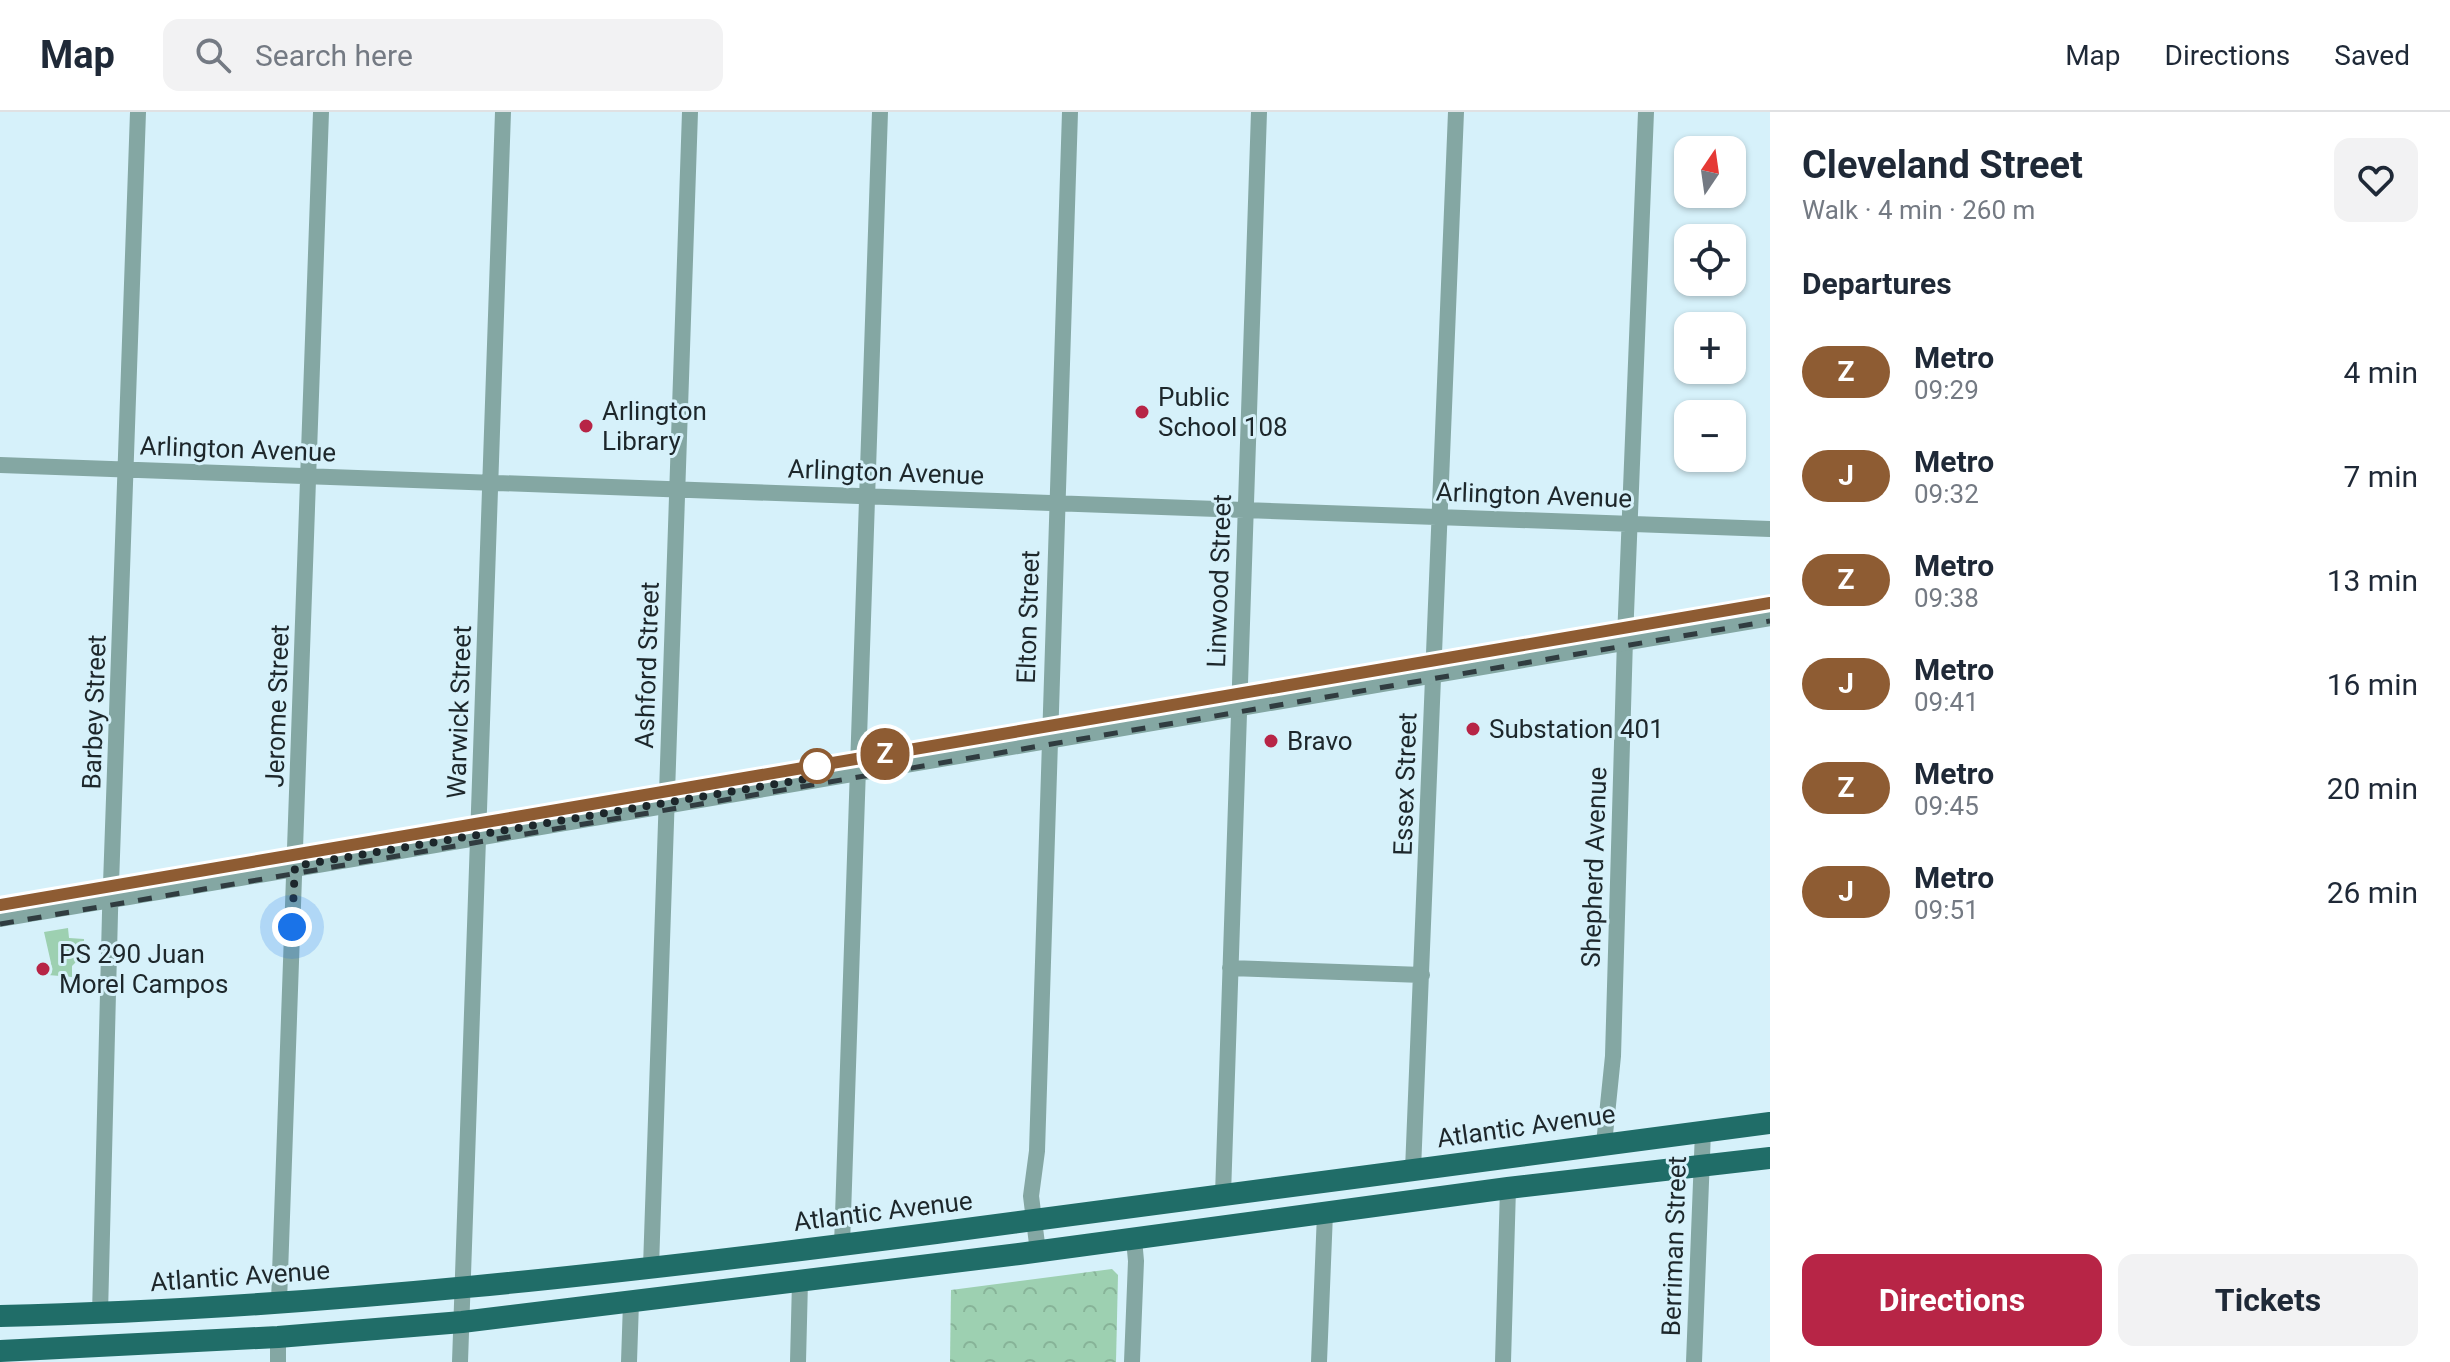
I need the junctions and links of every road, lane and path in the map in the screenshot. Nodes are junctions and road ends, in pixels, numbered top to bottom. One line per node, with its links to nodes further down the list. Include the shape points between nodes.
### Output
1 (138, 112): 11 (street, Barbey Street)
2 (321, 112): 12 (street, Jerome Street)
3 (503, 112): 13 (street, Warwick Street)
4 (690, 112): 14 (street, Ashford Street)
5 (880, 112): 15 (street)
6 (1070, 112): 16 (street, Elton Street)
7 (1259, 112): 17 (street, Linwood Street)
8 (1456, 112): 18 (street, Essex Street)
9 (1646, 112): 19 (street, Shepherd Avenue)
10 (0, 465): 11 (street, Arlington Avenue)
11 (127, 469): 12 (street, Arlington Avenue); 30 (street, Barbey Street)
12 (308, 476): 13 (street, Arlington Avenue); 29 (street, Jerome Street)
13 (490, 482): 14 (street, Arlington Avenue); 28 (street, Warwick Street)
14 (677, 488): 15 (street, Arlington Avenue); 27 (street, Ashford Street)
15 (866, 495): 16 (street, Arlington Avenue); 26 (street)
16 (1056, 502): 17 (street, Arlington Avenue); 25 (street, Elton Street)
17 (1246, 508): 18 (street, Arlington Avenue); 24 (street, Linwood Street)
18 (1439, 515): 19 (street, Arlington Avenue); 23 (street, Essex Street)
19 (1629, 523): 20 (street, Arlington Avenue); 22 (street, Shepherd Avenue)
20 (1770, 529)
21 (1770, 615): 22 (street)
22 (1625, 639): 23 (street); 36 (street, Shepherd Avenue, via 1613,1056)
23 (1434, 671): 24 (street); 33 (street, Essex Street)
24 (1239, 705): 25 (street); 32 (street, Linwood Street)
25 (1048, 737): 26 (street); 43 (street, Elton Street)
26 (857, 770): 27 (street); 45 (street)
27 (666, 803): 28 (street); 47 (street, Ashford Street)
28 (478, 835): 29 (street); 49 (street, Warwick Street)
29 (295, 866): 30 (street); 50 (street, Jerome Street)
30 (111, 898): 31 (street); 52 (street, Barbey Street)
31 (0, 916)
32 (1230, 968): 33 (street); 41 (street, Linwood Street)
33 (1422, 975): 39 (street, Essex Street)
34 (1770, 1123): 35 (main road, Atlantic Avenue)
35 (1703, 1131): 36 (main road, Atlantic Avenue); 38 (street, Berriman Street)
36 (1604, 1144): 39 (main road, Atlantic Avenue)
37 (1770, 1158): 38 (main road)
38 (1701, 1167): 40 (main road); 65 (street, Berriman Street)
39 (1413, 1170): 41 (main road, Atlantic Avenue)
40 (1508, 1188): 42 (main road); 64 (street)
41 (1223, 1195): 43 (main road, Atlantic Avenue)
42 (1325, 1213): 44 (main road); 63 (street)
43 (1034, 1220): 45 (main road, Atlantic Avenue); 46 (street, Elton Street)
44 (1134, 1239): 46 (main road); 62 (street)
45 (842, 1245): 47 (main road, Atlantic Avenue)
46 (1038, 1252): 48 (main road)
47 (651, 1267): 49 (main road, Atlantic Avenue)
48 (800, 1281): 51 (main road); 61 (street)
49 (463, 1287): 50 (main road, Atlantic Avenue); 54 (street, Warwick Street)
50 (279, 1302): 52 (main road, Atlantic Avenue)
51 (631, 1302): 54 (main road); 60 (street)
52 (100, 1314): 53 (main road, Atlantic Avenue)
53 (0, 1316)
54 (462, 1322): 55 (main road); 59 (street, Warwick Street)
55 (278, 1337): 57 (main road); 58 (street)
56 (0, 1351): 57 (main road)
57 (96, 1354)
58 (278, 1362)
59 (460, 1362)
60 (629, 1362)
61 (798, 1362)
62 (1132, 1362)
63 (1319, 1362)
64 (1503, 1362)
65 (1694, 1362)

